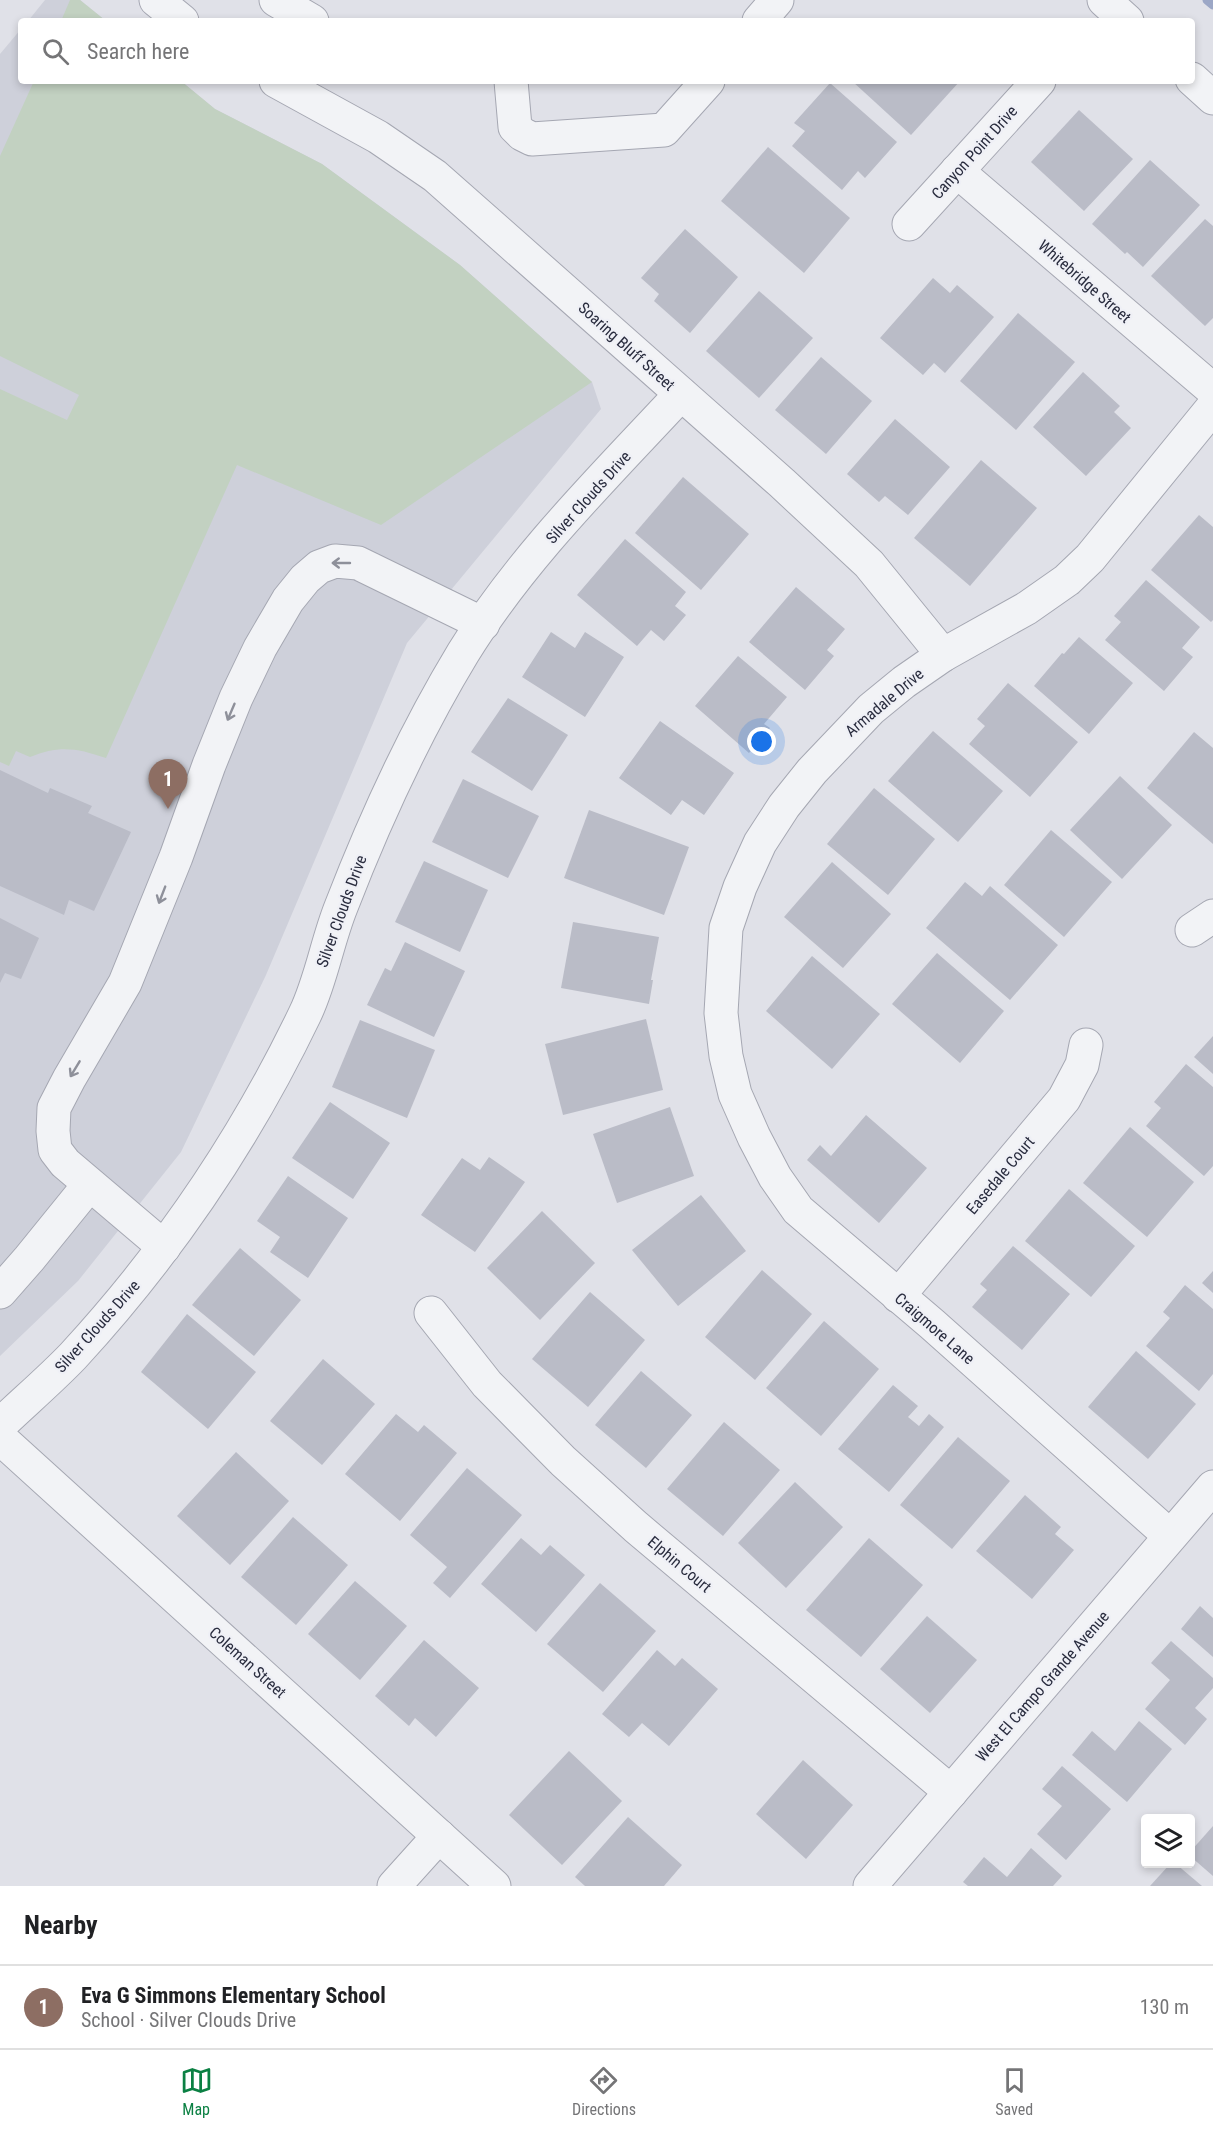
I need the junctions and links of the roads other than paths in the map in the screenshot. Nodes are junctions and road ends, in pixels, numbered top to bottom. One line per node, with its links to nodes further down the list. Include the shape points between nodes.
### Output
1 (156, 0): 4 (street)
2 (276, 0): 5 (street)
3 (777, 0): 6 (street)
4 (178, 18)
5 (307, 18)
6 (762, 18)
7 (1195, 83): 12 (street)
8 (511, 84): 11 (street, via 515,127 532,139 664,130)
9 (1036, 84): 13 (street, Canyon Point Drive)
10 (290, 85): 16 (street, Soaring Bluff Street, via 435,176)
11 (696, 85)
12 (1213, 98)
13 (957, 171): 14 (street, Canyon Point Drive); 15 (street, Whitebridge Street)
14 (909, 224)
15 (1213, 390)
16 (681, 394): 18 (street, Silver Clouds Drive, via 514,580); 19 (street, Soaring Bluff Street, via 868,564)
17 (1213, 407): 19 (street, Armadale Drive, via 1090,558 1067,580 1027,608)
18 (483, 624): 22 (street, one-way to 22, via 358,563 335,561 319,567 288,600 236,698 137,957 54,1108 55,1150); 23 (street, Silver Clouds Drive, via 419,732 386,798 339,912 306,1011 282,1059 217,1173)
19 (943, 655): 21 (street, Armadale Drive, via 888,695 844,735 784,806 760,843 726,928 721,1013)
20 (1086, 1045): 25 (street, Easedale Court, via 1082,1065 1064,1099)
21 (735, 1094): 25 (street, Craigmore Lane, via 775,1177 798,1210)
22 (89, 1185): 23 (street); 24 (street)
23 (164, 1247): 27 (street, Silver Clouds Drive, via 70,1359)
24 (0, 1292)
25 (898, 1296): 30 (street, Craigmore Lane)
26 (431, 1312): 31 (street, Elphin Court, via 487,1384 563,1461)
27 (0, 1425)
28 (0, 1438): 32 (street, Coleman Street)
29 (1213, 1487): 30 (street, West El Campo Grande Avenue)
30 (1170, 1536): 31 (street, West El Campo Grande Avenue)
31 (951, 1792): 35 (street, West El Campo Grande Avenue)
32 (439, 1836): 33 (street); 34 (street, Coleman Street)
33 (394, 1886)
34 (494, 1886)
35 (870, 1886)

